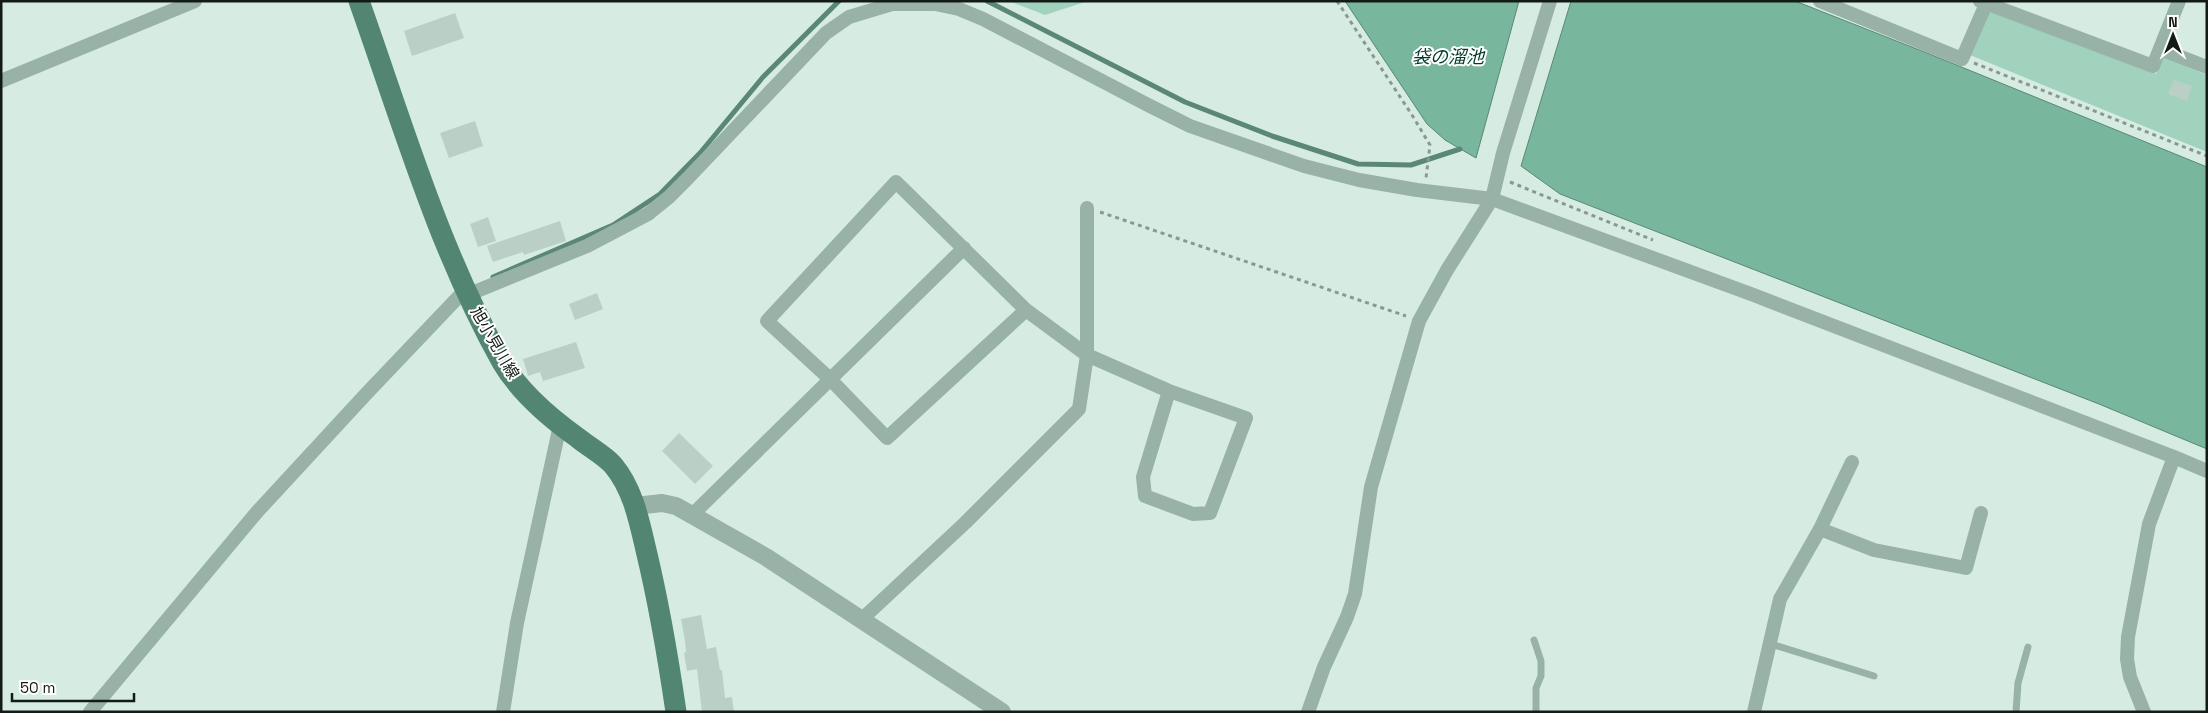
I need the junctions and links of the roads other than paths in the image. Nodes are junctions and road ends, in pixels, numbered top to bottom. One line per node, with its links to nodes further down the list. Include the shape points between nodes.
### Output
1 (195, 1): 9 (street)
2 (359, 1): 13 (main road, 旭小見川線)
3 (1550, 1): 10 (street, via 1502,153)
4 (1820, 1): 6 (street, via 1962,58)
5 (2178, 1): 7 (street)
6 (1983, 2): 7 (street, via 2153,66)
7 (2160, 49): 8 (street)
8 (2207, 67)
9 (1, 81)
10 (1492, 199): 13 (street, via 1359,180 1304,166 1190,126 959,9 935,4 892,4 849,17 826,33 682,184 648,214 587,246); 19 (street, via 1751,294); 35 (street, via 1419,321 1371,487 1355,594)
11 (1087, 208): 15 (street)
12 (964, 248): 14 (street); 16 (street); 16 (street, via 896,182 767,321)
13 (466, 292): 18 (main road, 旭小見川線, via 514,380); 31 (street, via 411,345 257,512)
14 (1026, 310): 15 (street); 16 (street, via 887,438)
15 (1087, 355): 17 (street); 26 (street, via 1079,409 965,523)
16 (830, 379): 24 (street)
17 (1169, 391): 17 (street, via 1143,477 1146,496 1193,514 1210,513 1246,418)
18 (560, 425): 22 (main road, 旭小見川線, via 612,464 626,484); 32 (street, via 517,623)
19 (2174, 457): 21 (street); 39 (street, via 2149,524 2128,637 2130,677)
20 (1852, 462): 25 (street)
21 (2207, 471)
22 (635, 506): 24 (street, via 662,503 676,506); 33 (main road, 旭小見川線, via 659,603)
23 (1981, 513): 25 (street, via 1966,568 1874,550)
24 (692, 516): 26 (street, via 766,558)
25 (1820, 529): 28 (street, via 1780,599)
26 (861, 620): 34 (street)
27 (1534, 640): 36 (lane, via 1541,661)
28 (1771, 644): 30 (lane); 37 (street)
29 (2028, 647): 38 (lane, via 2018,683)
30 (1874, 676)
31 (90, 712)
32 (504, 712)
33 (676, 712)
34 (1002, 712)
35 (1308, 712)
36 (1536, 712)
37 (1754, 712)
38 (2016, 712)
39 (2144, 712)

